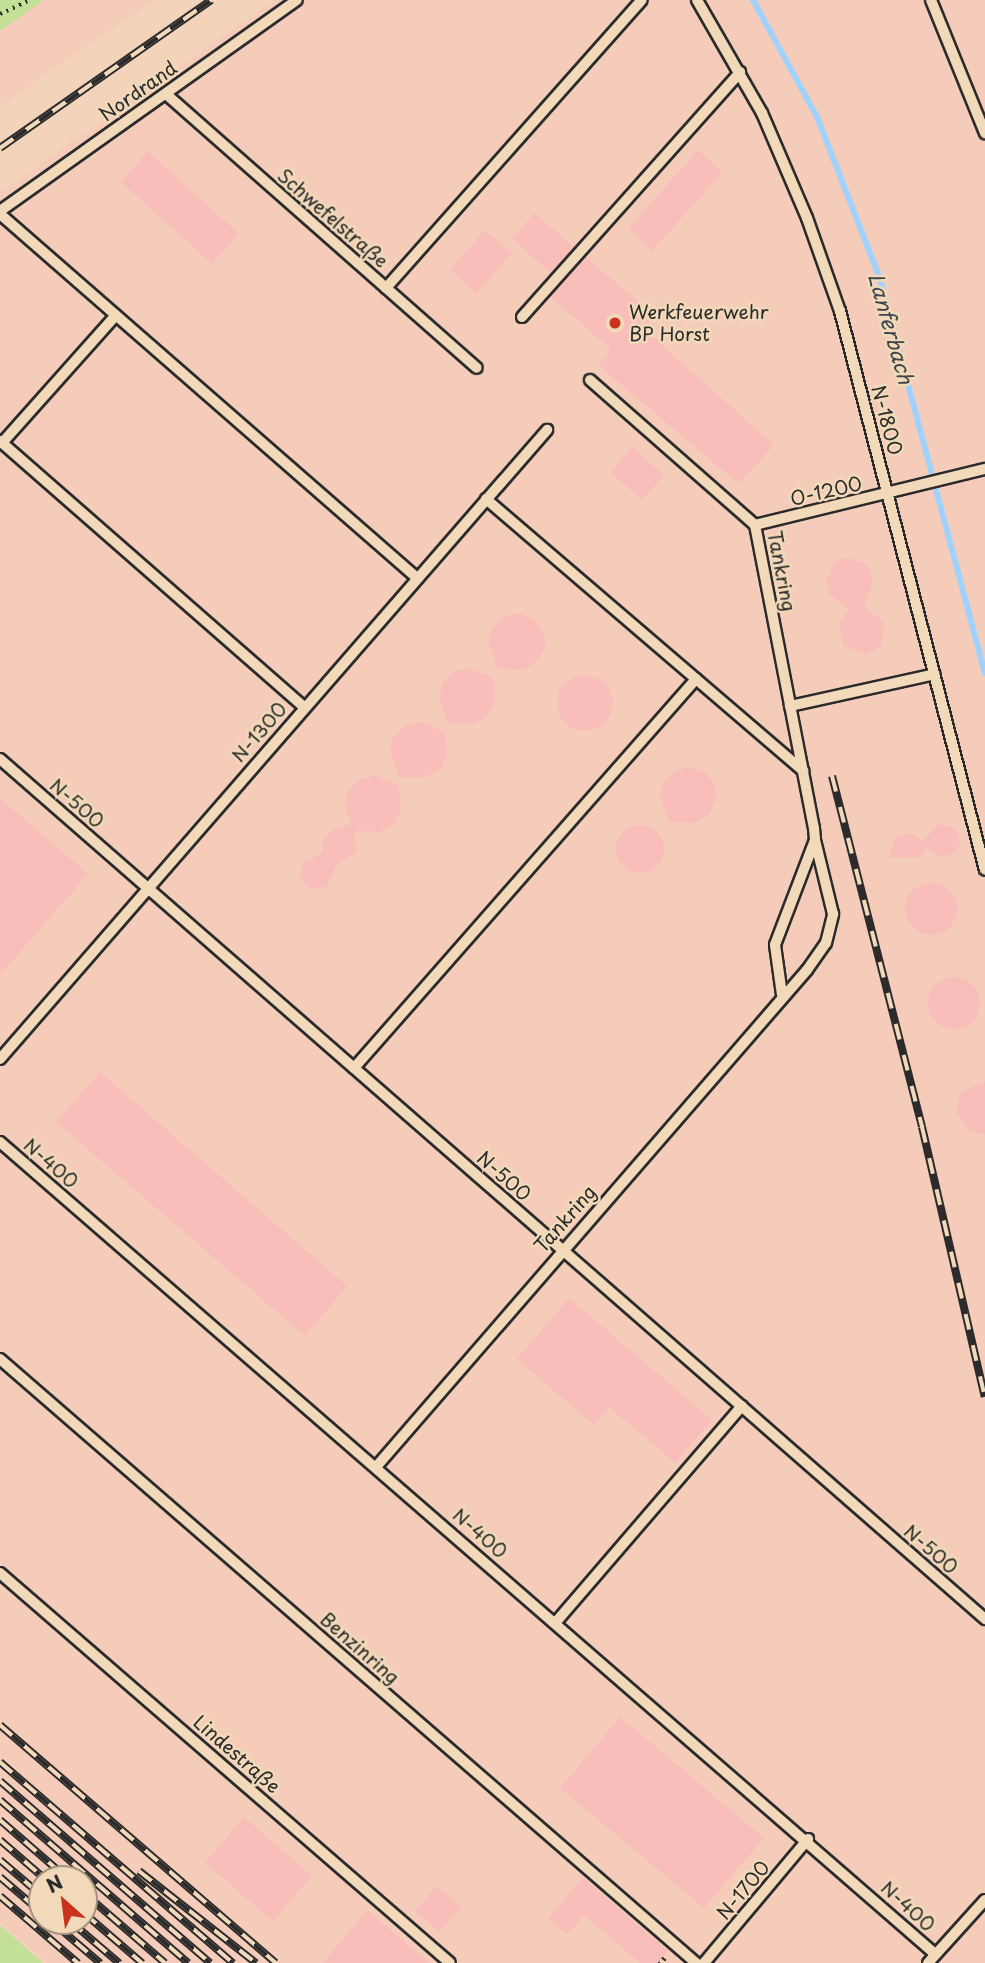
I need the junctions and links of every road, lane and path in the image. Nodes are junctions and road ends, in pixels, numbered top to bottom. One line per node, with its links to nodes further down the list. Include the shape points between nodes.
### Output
1 (30, 0): 6 (path)
2 (297, 0): 8 (lane, Nordrand)
3 (642, 0): 11 (lane)
4 (697, 0): 7 (lane, N-1800)
5 (931, 0): 9 (lane)
6 (0, 14)
7 (740, 72): 13 (lane); 19 (lane, N-1800, via 807,218 836,299)
8 (166, 93): 10 (lane, Nordrand); 11 (lane, Schwefelstraße)
9 (985, 133)
10 (0, 213): 12 (lane)
11 (387, 288): 14 (lane, Schwefelstraße)
12 (116, 315): 17 (lane); 22 (lane)
13 (522, 317)
14 (477, 368)
15 (590, 380): 21 (lane, Tankring)
16 (547, 430): 20 (lane, N-1300)
17 (1, 442): 26 (lane)
18 (985, 469): 19 (lane, O-1200)
19 (888, 495): 21 (lane, O-1200); 23 (lane, N-1800)
20 (486, 499): 22 (lane, N-1300); 24 (lane)
21 (755, 525): 25 (lane, Tankring)
22 (417, 578): 26 (lane, N-1300)
23 (934, 674): 25 (lane); 30 (lane, N-1800)
24 (696, 679): 28 (lane); 34 (lane)
25 (790, 706): 28 (lane, Tankring)
26 (304, 707): 31 (lane, N-1300)
27 (0, 759): 31 (lane, N-500)
28 (803, 771): 29 (lane, Tankring)
29 (815, 840): 32 (lane, via 775,945); 32 (lane, Tankring, via 833,914 826,943)
30 (985, 870)
31 (147, 887): 33 (lane, N-1300); 34 (lane, N-500)
32 (782, 996): 36 (lane, Tankring)
33 (0, 1059)
34 (354, 1068): 36 (lane, N-500)
35 (0, 1142): 39 (lane, N-400)
36 (562, 1249): 38 (lane, N-500); 39 (lane, Tankring)
37 (0, 1359): 47 (lane, Benzinring)
38 (741, 1406): 41 (lane, N-500); 42 (lane)
39 (376, 1466): 42 (lane, N-400)
40 (0, 1573): 46 (lane, Lindestraße)
41 (985, 1619)
42 (556, 1622): 43 (lane, N-400)
43 (808, 1839): 45 (lane, N-400); 48 (lane, N-1700)
44 (985, 1900): 45 (lane)
45 (935, 1954): 49 (lane)
46 (450, 1963)
47 (696, 1963)
48 (704, 1963)
49 (928, 1963)

